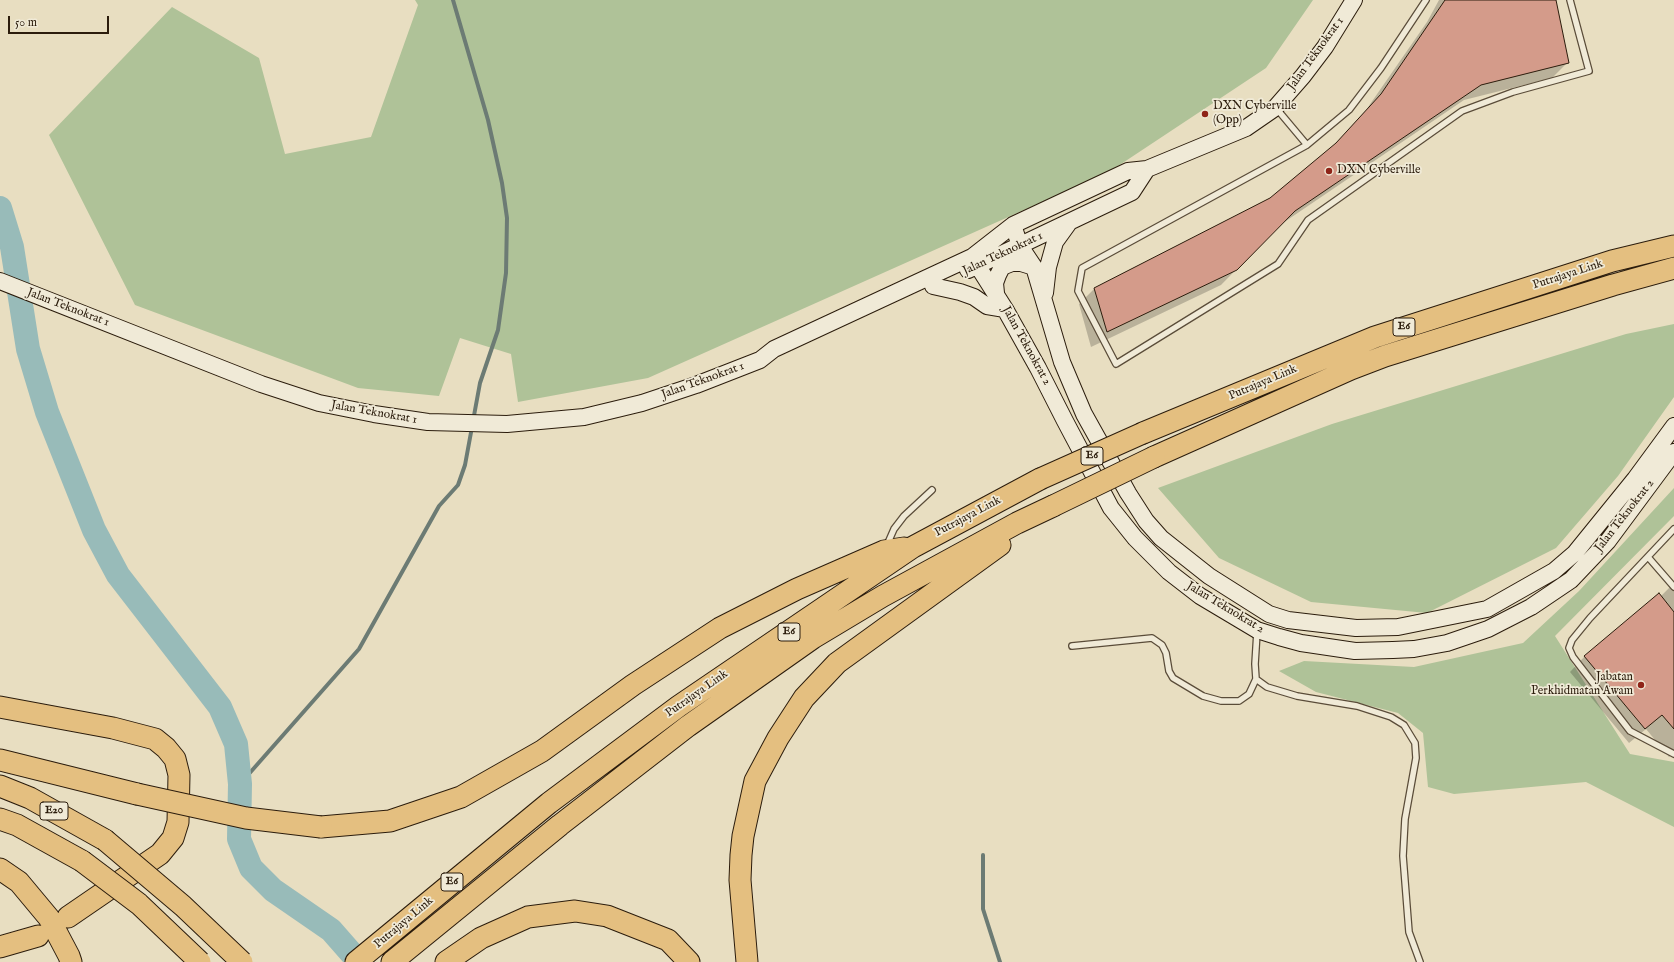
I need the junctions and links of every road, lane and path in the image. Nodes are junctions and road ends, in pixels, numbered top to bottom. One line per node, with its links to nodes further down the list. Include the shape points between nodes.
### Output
1 (1354, 0): 4 (main road, Jalan Teknokrat 1, via 1324,47)
2 (1426, 0): 5 (lane, via 1381,68 1349,110)
3 (1570, 0): 5 (lane, via 1589,71 1513,92 1462,111 1308,220 1278,264 1116,364 1078,290 1082,268)
4 (1275, 108): 5 (lane); 6 (main road, Jalan Teknokrat 1, via 1246,128)
5 (1307, 145)
6 (1147, 169): 7 (main road, Jalan Teknokrat 1, via 1132,192); 8 (main road, Jalan Teknokrat 1, via 1128,171)
7 (1068, 224): 9 (main road, Jalan Teknokrat 1); 17 (main road, via 1055,242 1048,267)
8 (1013, 225): 9 (main road, Jalan Teknokrat 2); 11 (main road, Jalan Teknokrat 1)
9 (1020, 246): 11 (main road, Jalan Teknokrat 1); 12 (main road, Jalan Teknokrat 2)
10 (1674, 246): 25 (highway, Putrajaya Link / E6, bridge, via 1612,261 1375,337 1143,433 1040,479)
11 (974, 261): 15 (main road, Jalan Teknokrat 1); 16 (main road, Jalan Teknokrat 2); 19 (main road, Jalan Teknokrat 1, via 774,349)
12 (1034, 267): 16 (main road, via 1012,263 1002,267 995,283); 17 (main road, Jalan Teknokrat 2)
13 (1674, 268): 23 (highway, Putrajaya Link / E6, bridge, via 1385,356 1351,369 1154,457)
14 (0, 281): 19 (main road, Jalan Teknokrat 1, via 261,384 319,403 428,422 508,424 584,417 642,403)
15 (933, 286): 18 (main road, via 960,292 988,306); 19 (main road, Jalan Teknokrat 1, via 776,359)
16 (996, 293): 18 (main road, Jalan Teknokrat 2)
17 (1044, 304): 20 (main road, Jalan Teknokrat 2, via 1062,362 1084,414 1146,521 1162,538 1209,576 1269,614 1288,620 1356,628 1398,627 1487,609 1554,571 1575,553)
18 (1005, 309): 29 (main road, Jalan Teknokrat 2, via 1111,508 1135,538 1169,572 1200,596)
19 (760, 360)
20 (1674, 426)
21 (1674, 452): 29 (main road, Jalan Teknokrat 2, via 1608,541 1571,580 1531,607 1488,629 1448,643 1414,649 1355,651 1301,643)
22 (932, 490): 26 (lane, via 904,516 894,529)
23 (1017, 523): 45 (highway, Putrajaya Link / E6, via 883,596 813,638 688,726 560,825); 48 (highway, via 1003,543 837,664 804,698 778,738 755,781 743,836 740,880)
24 (1674, 529): 27 (lane)
25 (913, 547): 26 (highway); 44 (highway, Putrajaya Link / E6, via 680,706 549,803)
26 (884, 551): 34 (highway, bridge, via 797,589 720,628 633,685 542,751 461,797 390,821 321,827 246,818)
27 (1648, 557): 28 (lane); 33 (lane, via 1590,618 1572,640 1569,648 1573,657 1630,731)
28 (1674, 587)
29 (1257, 630): 31 (lane)
30 (1072, 646): 31 (lane, via 1152,638 1162,645 1166,653 1168,671 1173,678 1203,696 1220,701 1239,700 1249,694)
31 (1256, 679): 49 (lane, via 1267,687 1297,696 1357,706 1390,717 1404,725 1414,743 1416,758 1405,819 1403,856 1409,932)
32 (0, 707): 38 (highway, via 113,728 154,739 175,759 180,775 178,822 173,838 160,854)
33 (1674, 754)
34 (0, 760)
35 (0, 786): 43 (highway, E20, bridge, via 30,798 105,840 183,906)
36 (0, 819): 42 (highway, E20, bridge, via 17,825 82,861 139,904)
37 (0, 869): 41 (highway, via 19,882 49,918)
38 (68, 916)
39 (38, 936): 40 (highway)
40 (0, 947)
41 (71, 962)
42 (200, 962)
43 (242, 962)
44 (356, 962)
45 (392, 962)
46 (446, 962): 47 (highway, via 481,938 528,917 575,911 607,916 668,940)
47 (690, 962)
48 (747, 962)
49 (1420, 962)

